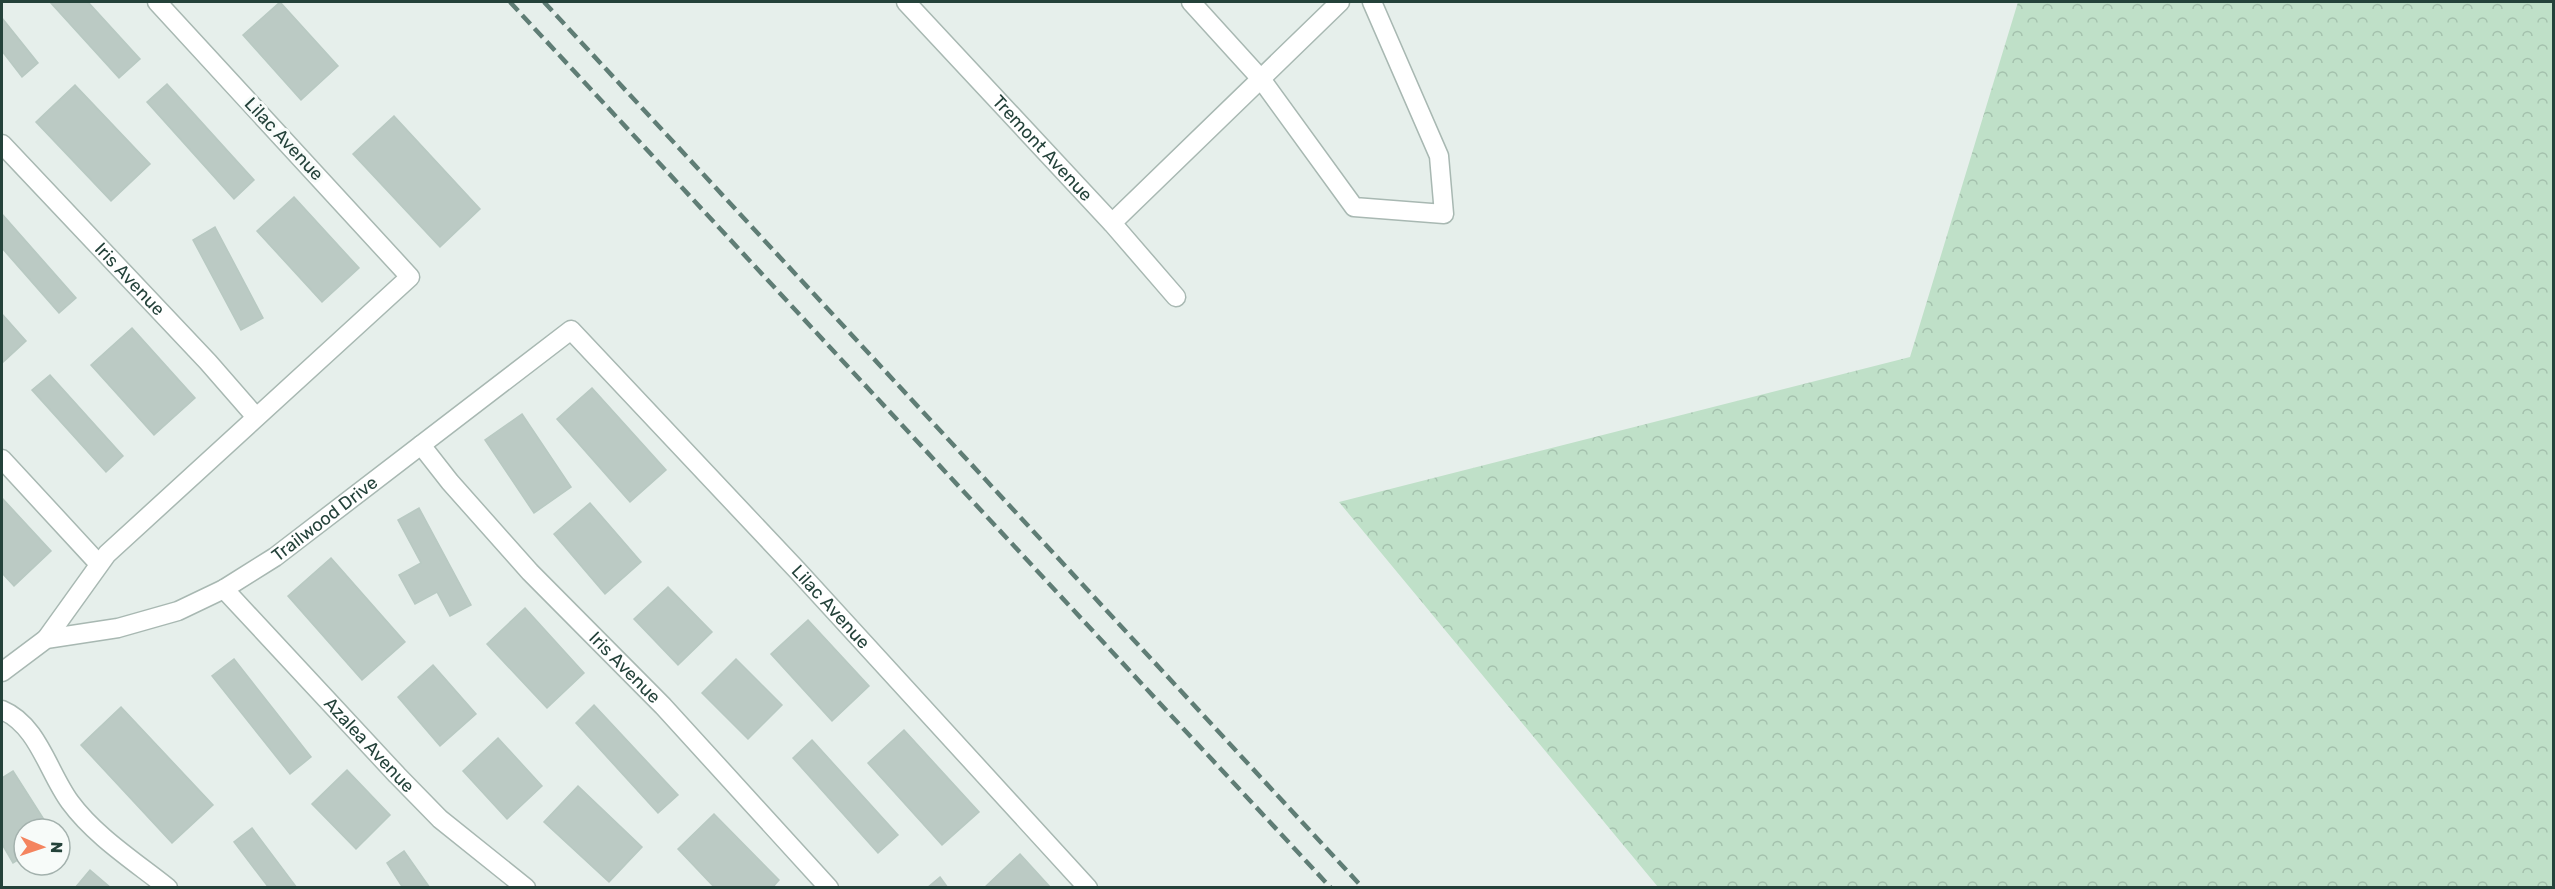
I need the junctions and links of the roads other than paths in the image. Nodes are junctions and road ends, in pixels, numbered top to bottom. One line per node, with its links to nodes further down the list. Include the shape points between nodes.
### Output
1 (157, 2): 9 (street, Lilac Avenue)
2 (906, 2): 8 (street, Tremont Avenue)
3 (1191, 2): 6 (street)
4 (1372, 2): 6 (street, via 1439,156 1444,214 1354,207)
5 (1337, 3): 6 (street)
6 (1261, 79): 8 (street)
7 (2, 144): 12 (street, Iris Avenue)
8 (1112, 223): 10 (street, Tremont Avenue)
9 (410, 277): 12 (street, Trailwood Drive)
10 (1176, 297)
11 (571, 330): 13 (street, Trailwood Drive); 23 (street, Lilac Avenue)
12 (256, 417): 15 (street, Trailwood Drive)
13 (421, 445): 16 (street, Trailwood Drive, via 275,557); 22 (street, Iris Avenue, via 530,572 663,706)
14 (2, 459): 15 (street)
15 (99, 564): 17 (street, Trailwood Drive)
16 (224, 589): 17 (street, Trailwood Drive, via 178,611 118,628); 21 (street, Azalea Avenue, via 433,812)
17 (46, 639): 18 (street, Trailwood Drive)
18 (2, 672)
19 (2, 710): 20 (street, via 33,737 70,802 103,837)
20 (168, 888)
21 (526, 888)
22 (829, 888)
23 (1088, 888)

